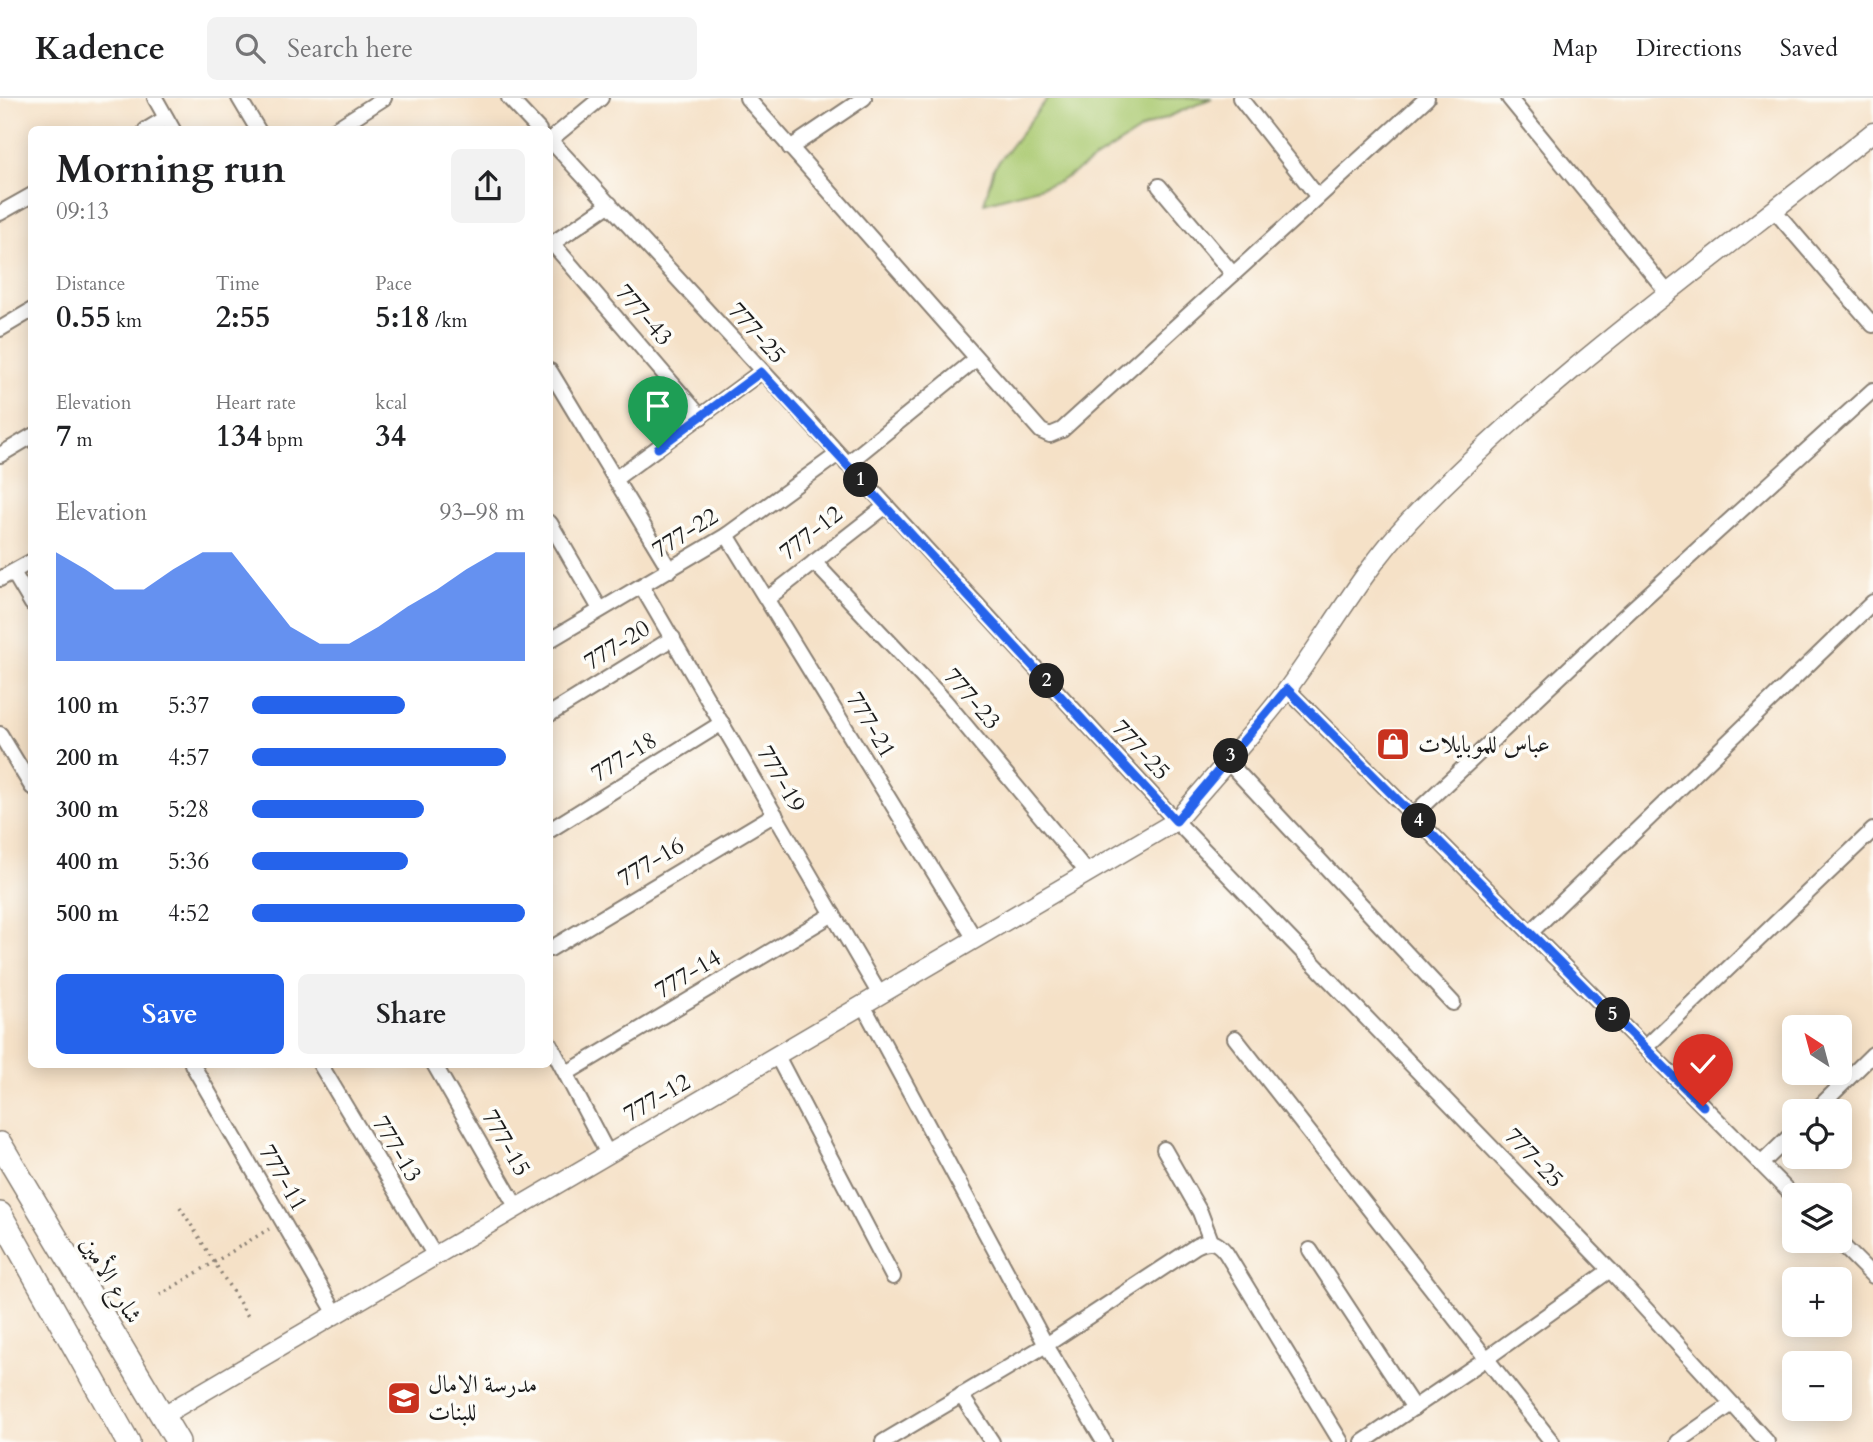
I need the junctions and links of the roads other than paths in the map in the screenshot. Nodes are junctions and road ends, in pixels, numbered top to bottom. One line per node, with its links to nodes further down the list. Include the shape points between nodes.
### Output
1 (155, 98): 11 (street)
2 (239, 98): 12 (street)
3 (384, 98): 13 (street)
4 (509, 98): 14 (street)
5 (601, 98): 16 (street)
6 (747, 98): 18 (street)
7 (864, 98): 18 (street)
8 (1240, 98): 21 (street)
9 (1427, 98): 21 (street)
10 (1509, 98): 28 (street)
11 (170, 124)
12 (256, 126)
13 (340, 126)
14 (535, 126)
15 (1873, 132): 23 (street, 777-12)
16 (553, 138)
17 (553, 143): 22 (street, 777-25)
18 (790, 148): 32 (street)
19 (1159, 186): 27 (street)
20 (28, 197): 24 (street)
21 (1318, 197): 27 (street)
22 (610, 204): 25 (street); 33 (street, 777-25)
23 (1775, 211): 28 (street, 777-12); 30 (street)
24 (0, 213)
25 (553, 243)
26 (553, 246): 36 (street, 777-43)
27 (1233, 274): 32 (street, via 1062,430 1050,435 1041,431)
28 (1668, 293): 55 (street, 777-12, via 1536,400 1408,523 1362,580)
29 (28, 312): 31 (street)
30 (1873, 325)
31 (0, 329)
32 (976, 359): 39 (street, 777-22)
33 (761, 372): 36 (street); 39 (street, 777-25)
34 (553, 376): 40 (street)
35 (1873, 390): 62 (street, via 1640,601)
36 (701, 417): 40 (street)
37 (28, 438): 38 (street)
38 (0, 455)
39 (843, 459): 41 (street, 777-25); 43 (street, 777-22)
40 (615, 479): 46 (street)
41 (886, 506): 44 (street, 777-12); 63 (street, 777-25)
42 (553, 528): 52 (street)
43 (727, 535): 46 (street, 777-22); 49 (street, 777-21)
44 (814, 562): 49 (street, 777-12); 66 (street, 777-23, via 945,701)
45 (28, 563): 47 (street)
46 (670, 570): 48 (street, 777-22)
47 (6, 576): 50 (street)
48 (642, 587): 52 (street, 777-22); 54 (street, 777-19)
49 (767, 599): 69 (street, 777-21)
50 (28, 600)
51 (1873, 602): 68 (street)
52 (600, 609): 53 (street, 777-22)
53 (553, 638)
54 (673, 638): 56 (street, 777-20); 57 (street, 777-19)
55 (1287, 689): 59 (street, 777-12); 62 (street)
56 (553, 712)
57 (722, 723): 61 (street, 777-19); 64 (street, 777-18)
58 (0, 734): 60 (street)
59 (1227, 761): 63 (street, 777-12); 72 (street)
60 (28, 780)
61 (775, 814): 67 (street, 777-19); 70 (street, 777-16)
62 (1413, 816): 68 (street)
63 (1176, 821): 66 (street, 777-12); 98 (street, 777-25)
64 (553, 828)
65 (1873, 830): 75 (street)
66 (1088, 873): 69 (street, 777-12)
67 (833, 914): 71 (street, 777-19); 82 (street, 777-14)
68 (1530, 933): 75 (street)
69 (975, 939): 71 (street, 777-12)
70 (553, 947)
71 (880, 995): 73 (street, 777-12)
72 (1453, 1003)
73 (863, 1005): 78 (street, 777-12); 102 (street)
74 (1236, 1038): 103 (street)
75 (1645, 1048): 88 (street)
76 (553, 1049): 82 (street)
77 (1873, 1055): 83 (street)
78 (777, 1056): 87 (street, 777-12); 100 (street)
79 (194, 1068): 101 (street, 777-11)
80 (322, 1068): 97 (street, 777-13)
81 (436, 1068): 90 (street, 777-15)
82 (567, 1073): 87 (street)
83 (1827, 1099)
84 (0, 1144): 92 (main road, شارع الأمين)
85 (1782, 1144): 88 (street)
86 (1164, 1149): 93 (street)
87 (608, 1154): 90 (street, 777-12)
88 (1761, 1164): 89 (street)
89 (1782, 1185)
90 (517, 1208): 97 (street, 777-12)
91 (0, 1214): 96 (main road)
92 (55, 1236): 96 (main road); 107 (main road, شارع الأمين)
93 (1211, 1241): 102 (street, via 1196,1246); 113 (street, via 1226,1253)
94 (1310, 1250): 106 (street)
95 (1850, 1253): 99 (street)
96 (24, 1256): 108 (main road)
97 (435, 1256): 101 (street, 777-12)
98 (1610, 1269): 103 (street); 105 (street, 777-25)
99 (1873, 1276)
100 (892, 1278)
101 (336, 1314): 107 (street, 777-12)
102 (1046, 1345): 104 (street); 112 (street)
103 (1487, 1359): 106 (street); 115 (street)
104 (961, 1395): 110 (street); 111 (street)
105 (1732, 1404): 116 (street); 117 (street, 777-25)
106 (1414, 1408): 114 (street)
107 (162, 1416): 109 (main road, شارع الأمين)
108 (127, 1442)
109 (178, 1442)
110 (883, 1442)
111 (992, 1442)
112 (1104, 1442)
113 (1341, 1442)
114 (1363, 1442)
115 (1552, 1442)
116 (1678, 1442)
117 (1767, 1442)

